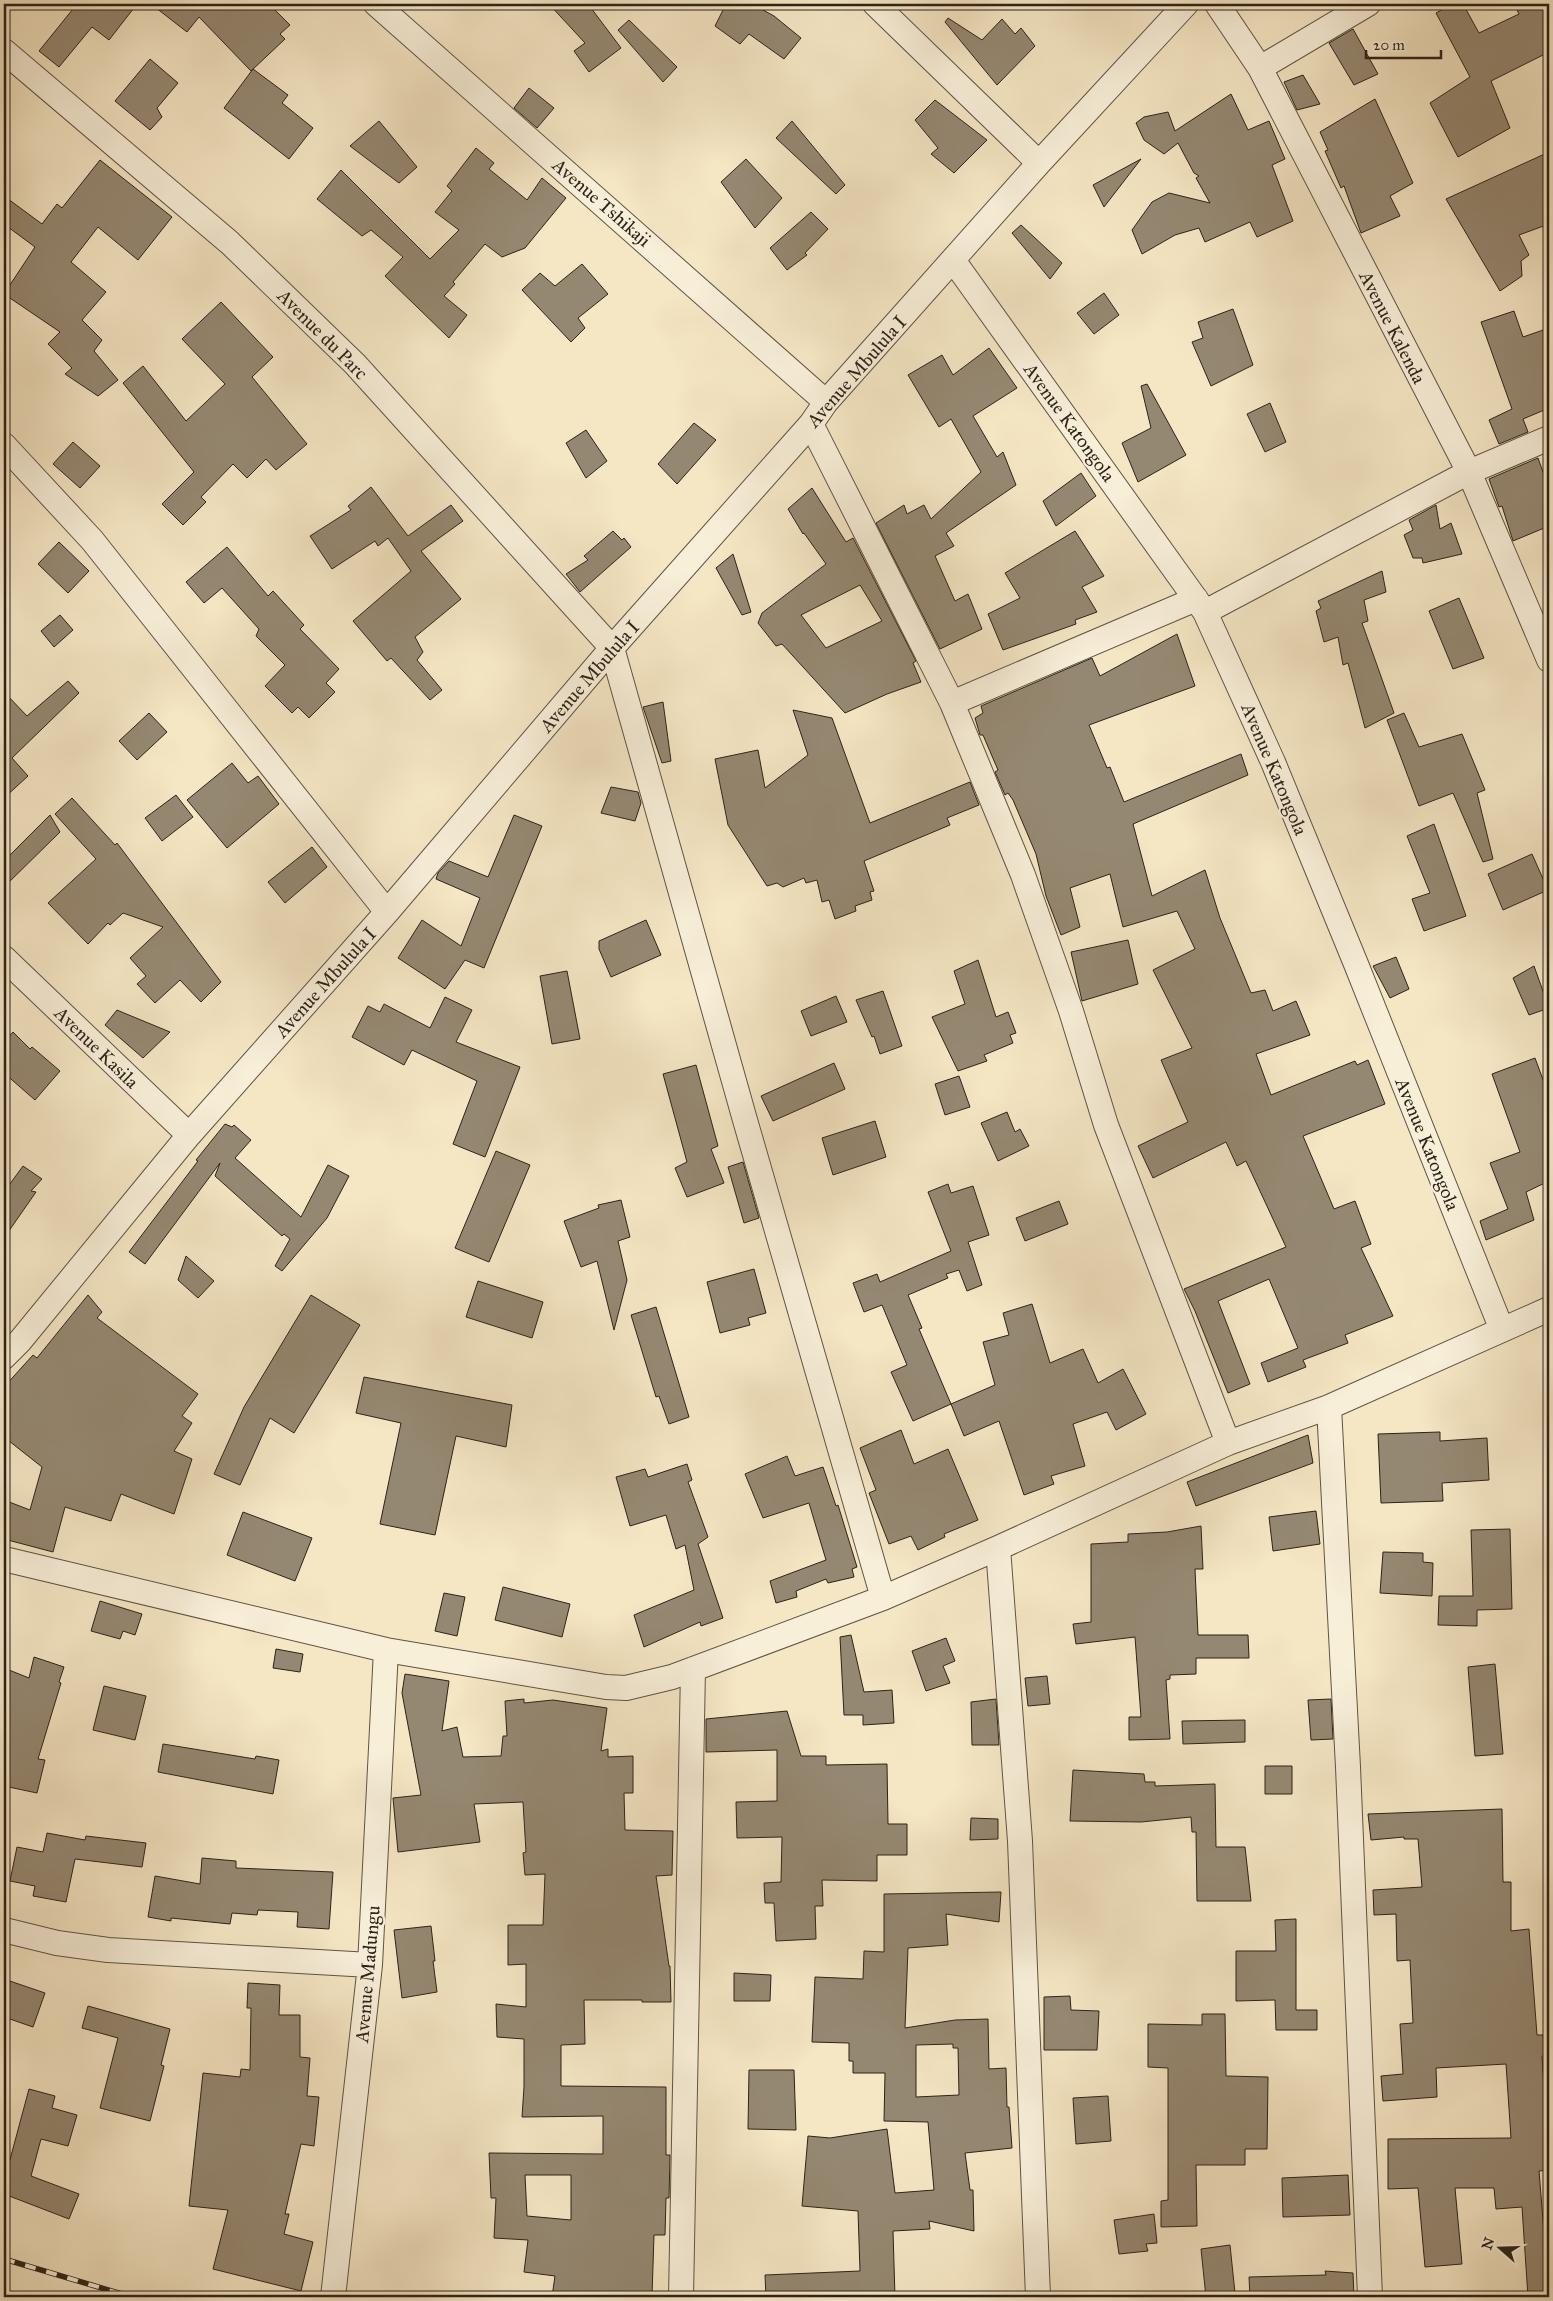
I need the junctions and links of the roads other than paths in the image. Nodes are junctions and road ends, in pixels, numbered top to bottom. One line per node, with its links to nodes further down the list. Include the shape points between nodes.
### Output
1 (376, 4): 10 (street, Avenue Tshikaji)
2 (875, 4): 8 (street)
3 (1186, 4): 8 (street, Avenue Mbulula I)
4 (1217, 4): 7 (street, Avenue Kalenda)
5 (1368, 4): 7 (street)
6 (4, 51): 16 (street, Avenue du Parc, via 230,243 355,364)
7 (1260, 68): 14 (street, Avenue Kalenda)
8 (1039, 163): 9 (street, Avenue Mbulula I)
9 (953, 260): 10 (street, Avenue Mbulula I); 15 (street, Avenue Katongola)
10 (826, 402): 11 (street, Avenue Mbulula I)
11 (811, 424): 16 (street, Avenue Mbulula I); 18 (street)
12 (1549, 438): 14 (street)
13 (4, 445): 19 (street, via 92,540)
14 (1469, 472): 15 (street); 17 (street, Avenue Kalenda)
15 (1200, 605): 18 (street); 23 (street, Avenue Katongola, via 1277,771)
16 (612, 648): 19 (street, Avenue Mbulula I); 29 (street)
17 (1549, 660)
18 (952, 703): 26 (street, via 1023,875 1071,1011 1106,1125)
19 (386, 912): 21 (street, Avenue Mbulula I)
20 (4, 958): 21 (street, Avenue Kasila)
21 (189, 1135): 24 (street, Avenue Mbulula I)
22 (1549, 1309): 23 (street)
23 (1502, 1330): 25 (street)
24 (9, 1343)
25 (1328, 1407): 26 (street); 37 (street, via 1348,1767)
26 (1228, 1443): 27 (street)
27 (998, 1548): 29 (street); 36 (street, via 1020,1841)
28 (4, 1559): 30 (street)
29 (883, 1598): 31 (street)
30 (386, 1650): 31 (street, via 619,1688 642,1685); 33 (street, Avenue Madungu)
31 (693, 1669): 35 (street)
32 (4, 1930): 33 (street, via 57,1943 108,1950)
33 (370, 1966): 34 (street, Avenue Madungu)
34 (333, 2297)
35 (681, 2297)
36 (1038, 2297)
37 (1370, 2297)

